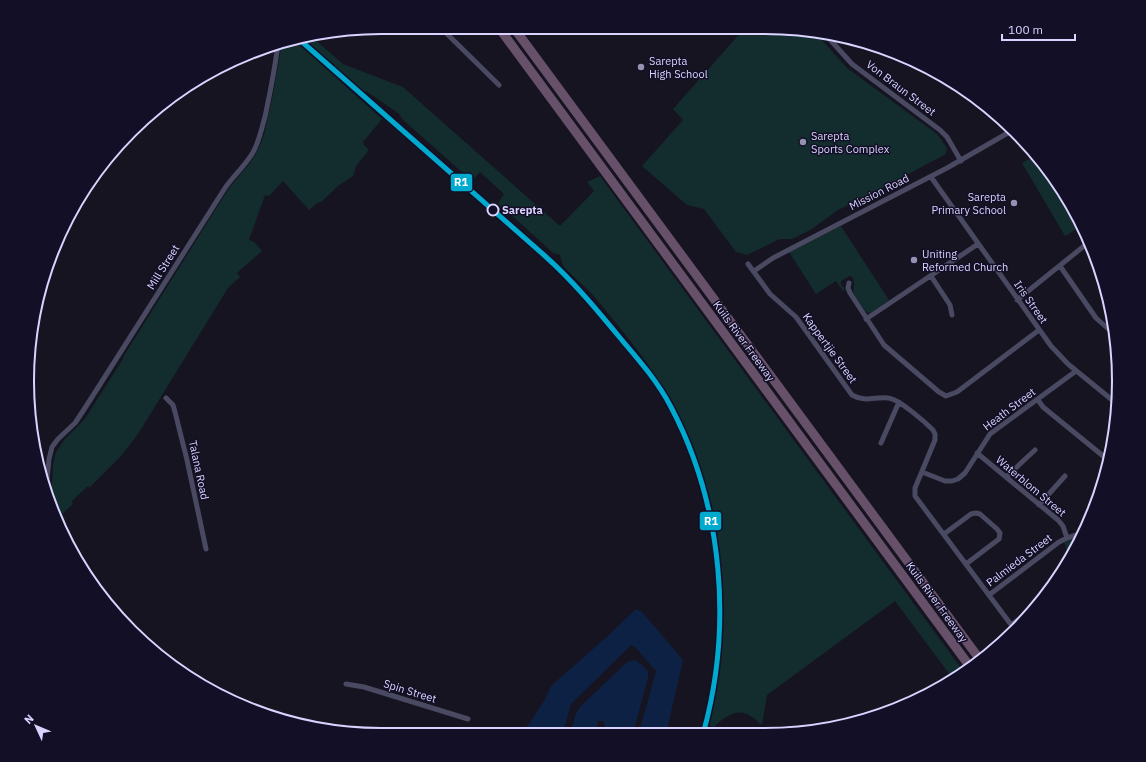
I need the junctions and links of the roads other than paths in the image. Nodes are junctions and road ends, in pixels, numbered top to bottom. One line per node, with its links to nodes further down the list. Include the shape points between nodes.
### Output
1 (447, 34): 6 (street)
2 (503, 34): 44 (highway, Kuils River Freeway)
3 (518, 34): 43 (highway, Kuils River Freeway)
4 (831, 41): 8 (street, Von Braun Street, via 852,64 940,130)
5 (277, 50): 32 (street, Mill Street, via 266,108 254,149 225,188 86,408 55,443 49,455)
6 (499, 84)
7 (1007, 133): 8 (street, Mission Road)
8 (961, 161): 9 (street, Mission Road)
9 (931, 177): 10 (street, Iris Street); 14 (street, Mission Road, via 773,258)
10 (978, 244): 15 (street); 17 (street, Iris Street)
11 (1085, 246): 13 (street)
12 (748, 264): 14 (street, Kappertjie Street)
13 (1060, 266): 17 (street); 20 (street, via 1093,313)
14 (754, 271): 26 (street, Kappertjie Street, via 770,294 796,317 852,395 865,399 887,398)
15 (931, 276): 18 (street, via 950,305); 19 (street)
16 (849, 283): 19 (street, via 850,293)
17 (1017, 300): 21 (street, Iris Street)
18 (952, 315)
19 (866, 319): 21 (street, via 884,345 946,396 953,395)
20 (1108, 328)
21 (1039, 330): 22 (street, Iris Street, via 1056,352)
22 (1076, 371): 24 (street, Iris Street); 25 (street, Heath Street)
23 (166, 398): 39 (street, Talana Road, via 176,412)
24 (1111, 399)
25 (1038, 400): 29 (street, Heath Street, via 990,434); 30 (street, via 1043,407)
26 (898, 402): 27 (street); 31 (street, Kappertjie Street, via 935,434)
27 (881, 443)
28 (1035, 450): 34 (street)
29 (977, 454): 31 (street, Heath Street, via 965,474 952,481 945,481); 34 (street, Waterblom Street)
30 (1103, 456)
31 (922, 472): 36 (street, Kappertjie Street, via 915,488 915,496)
32 (47, 476)
33 (1065, 476): 35 (street)
34 (1006, 477): 35 (street, Waterblom Street)
35 (1039, 505): 38 (street, Waterblom Street, via 1060,522)
36 (944, 534): 40 (street, Kappertjie Street); 40 (street, via 974,513 980,514 999,530 997,541)
37 (1075, 535): 38 (street, Palmieda Street)
38 (1067, 538): 41 (street, Palmieda Street)
39 (206, 550)
40 (966, 564): 41 (street, Kappertjie Street)
41 (988, 595): 42 (street, Kappertjie Street)
42 (1011, 625)
43 (977, 655)
44 (967, 663)
45 (346, 684): 46 (street, Spin Street, via 364,687)
46 (468, 719)

